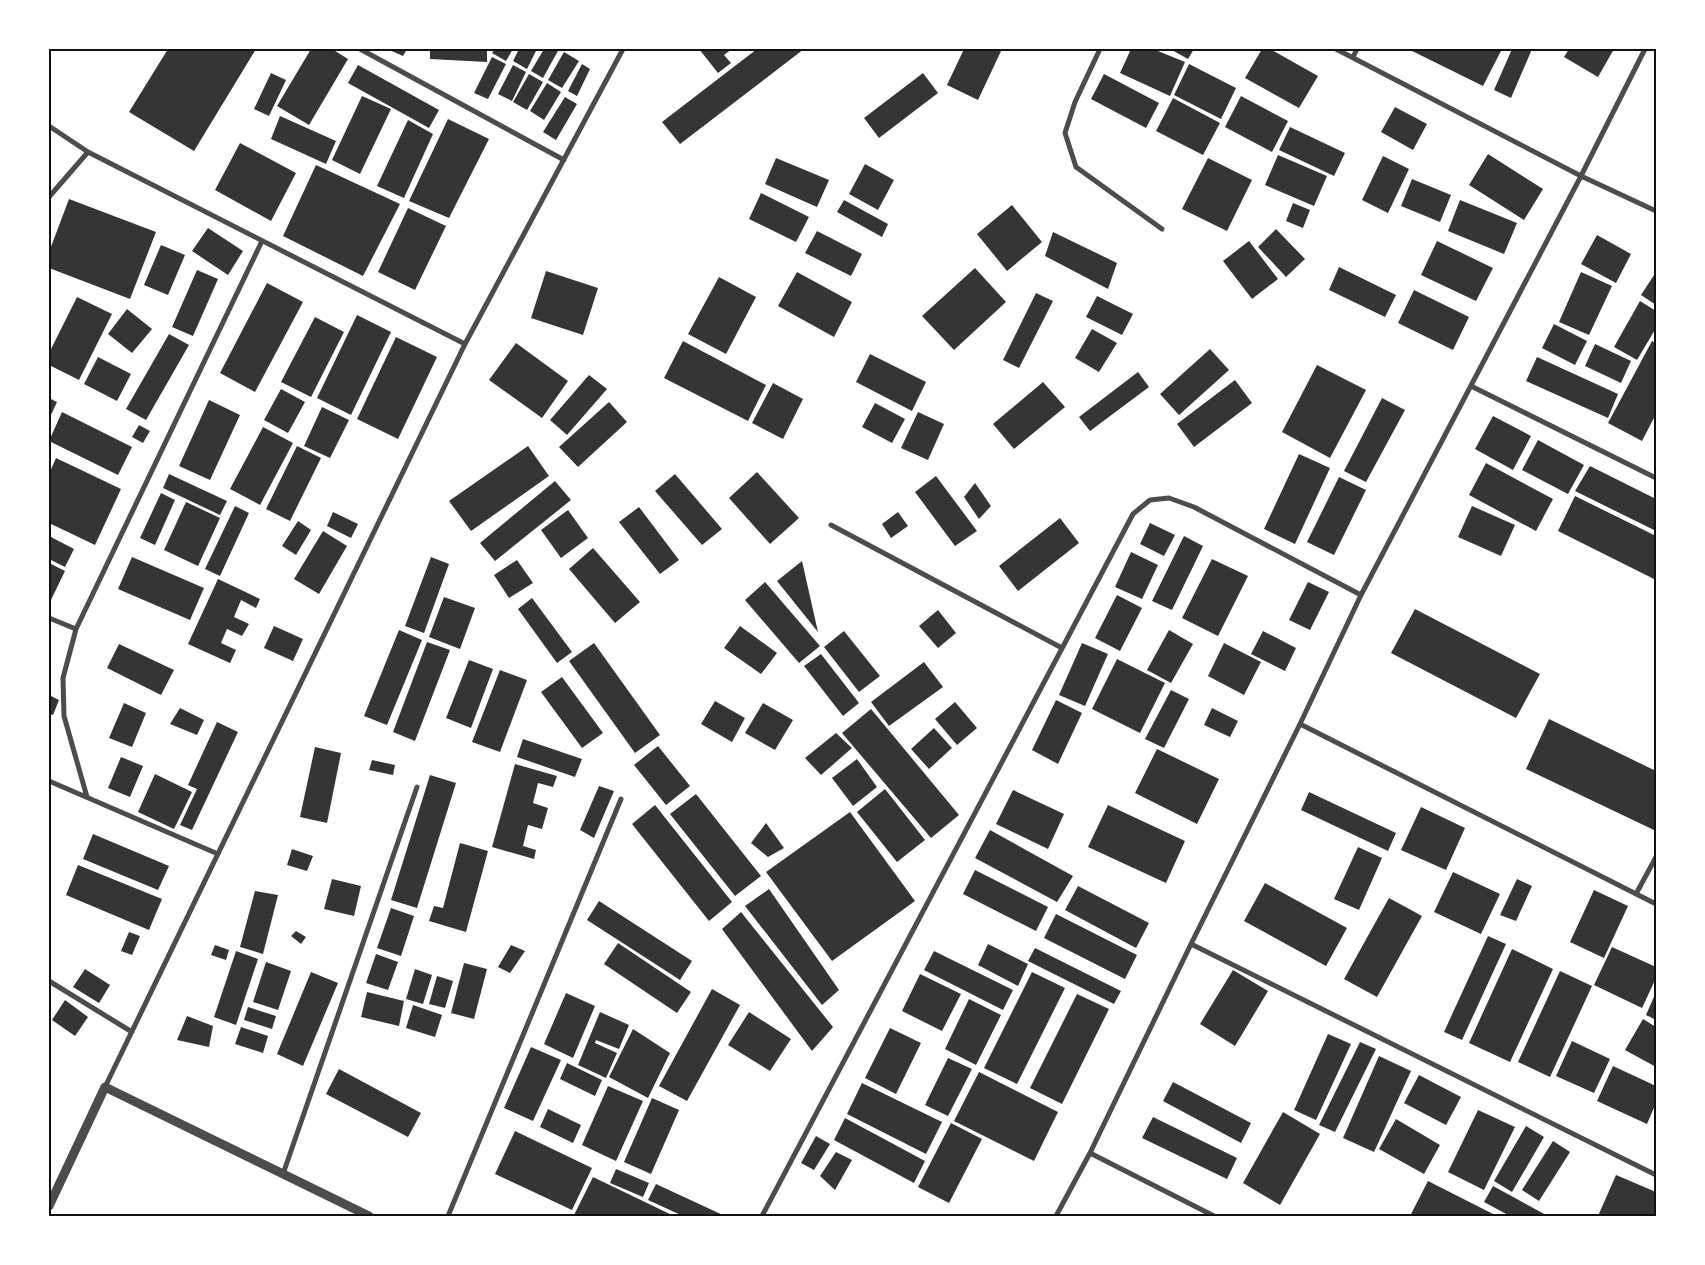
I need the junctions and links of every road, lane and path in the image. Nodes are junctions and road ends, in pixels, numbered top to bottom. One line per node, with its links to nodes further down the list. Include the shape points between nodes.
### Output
1 (360, 49): 10 (street)
2 (623, 49): 10 (street)
3 (1100, 49): 14 (street, via 1075,102 1065,133 1076,167)
4 (1336, 49): 7 (street)
5 (1357, 49): 7 (street)
6 (1645, 49): 11 (street)
7 (1353, 58): 11 (street)
8 (49, 126): 9 (street)
9 (88, 152): 12 (street); 15 (street)
10 (564, 160): 16 (street)
11 (1581, 176): 13 (street); 17 (street)
12 (49, 197)
13 (1656, 211)
14 (1162, 229)
15 (262, 241): 16 (street); 22 (street)
16 (464, 344): 29 (street)
17 (1471, 386): 18 (street); 20 (street)
18 (1656, 478)
19 (831, 525): 23 (street)
20 (1361, 595): 23 (street, via 1194,507 1169,498 1150,500 1133,514); 24 (street)
21 (49, 618): 22 (street)
22 (76, 629): 27 (street, via 63,678 64,716)
23 (1062, 648): 43 (street)
24 (1300, 724): 31 (street); 33 (street)
25 (49, 781): 27 (street)
26 (417, 787): 38 (street)
27 (87, 797): 29 (street)
28 (622, 799): 42 (street)
29 (218, 854): 35 (street)
30 (1656, 856): 31 (street)
31 (1636, 894): 32 (street)
32 (1656, 904)
33 (1191, 944): 37 (street); 39 (street)
34 (49, 981): 35 (street)
35 (132, 1032): 36 (street)
36 (105, 1087): 38 (street); 40 (street)
37 (1090, 1153): 44 (street); 45 (street)
38 (283, 1175): 41 (street)
39 (1656, 1175)
40 (49, 1206)
41 (369, 1216)
42 (448, 1216)
43 (762, 1216)
44 (1056, 1216)
45 (1214, 1216)

